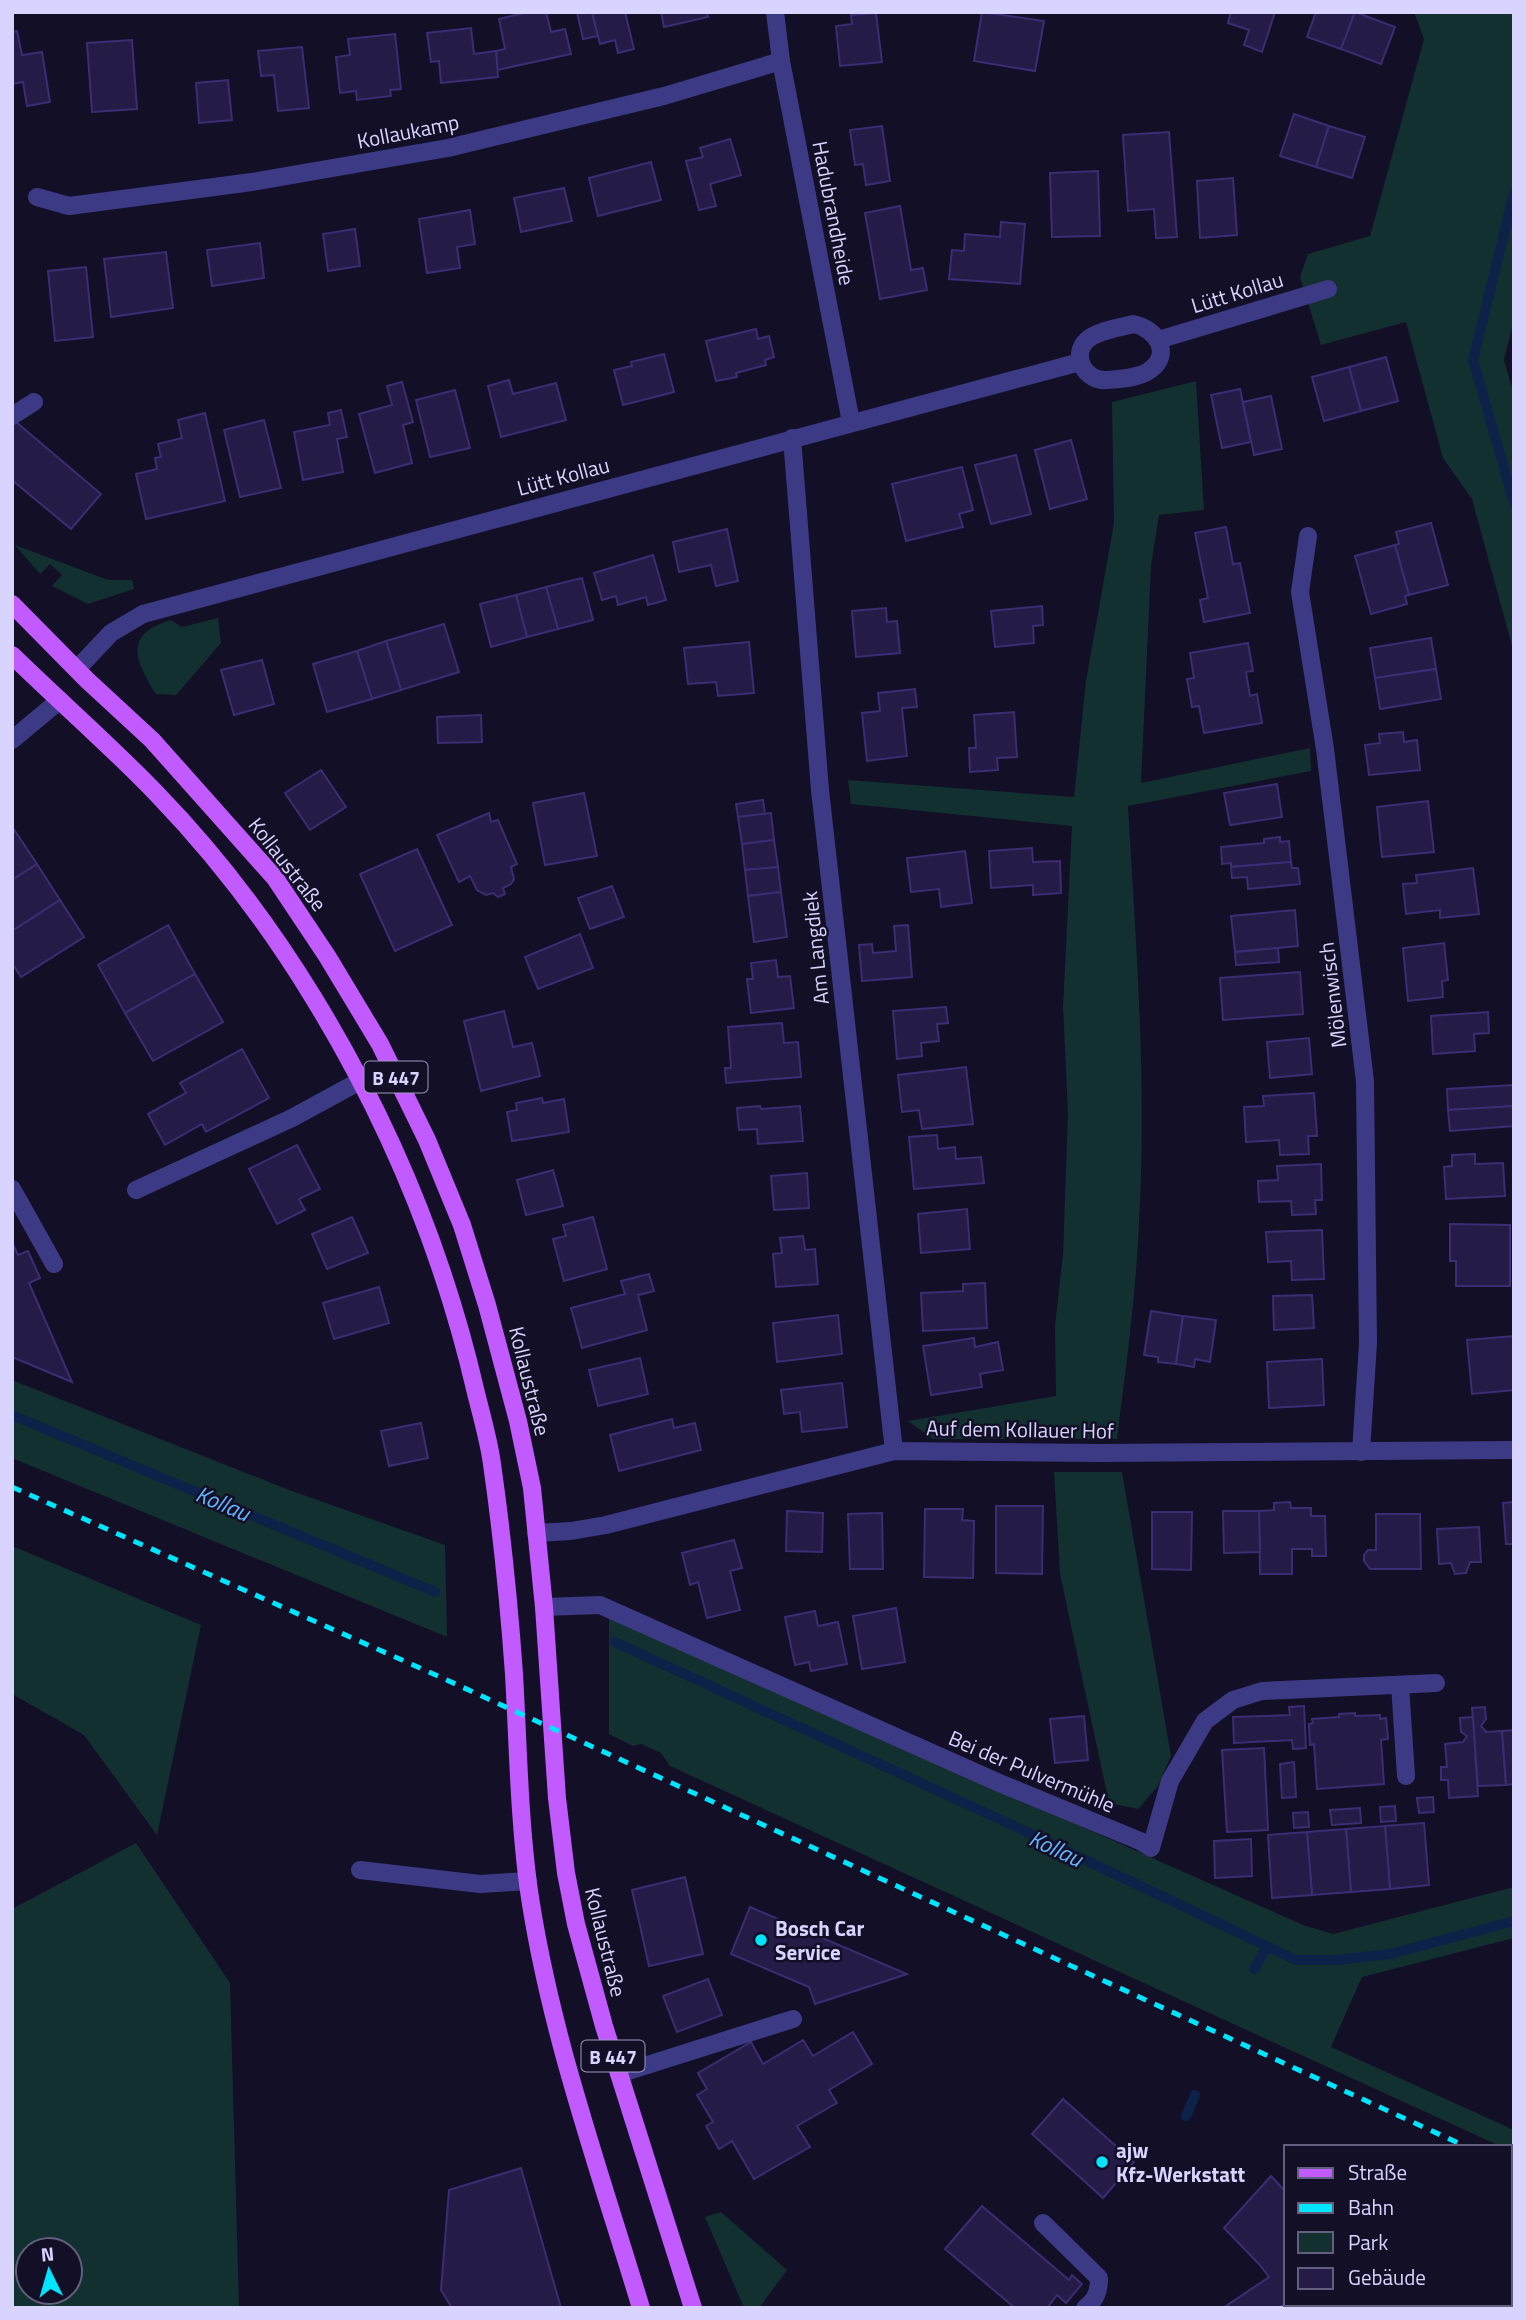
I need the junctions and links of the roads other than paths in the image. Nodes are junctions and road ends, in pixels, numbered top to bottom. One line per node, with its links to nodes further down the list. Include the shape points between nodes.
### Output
1 (775, 12): 2 (street, Hadubrandheide)
2 (781, 61): 3 (street, Kollaukamp, via 664,96 448,148 252,182 69,206); 9 (street, Hadubrandheide)
3 (37, 197)
4 (1328, 289): 5 (street, Lütt Kollau)
5 (1158, 340): 6 (street, via 1141,325 1125,326 1089,338 1081,349); 6 (street, via 1160,356 1142,374 1099,380 1087,374)
6 (1080, 362): 9 (street, Lütt Kollau)
7 (34, 402): 8 (street)
8 (12, 416)
9 (851, 422): 10 (street, Lütt Kollau)
10 (792, 438): 14 (street, Lütt Kollau, via 143,614 111,633); 22 (street, Am Langdiek, via 822,804)
11 (1308, 536): 23 (street, Mölenwisch, via 1300,592 1325,749 1365,1081 1368,1343)
12 (12, 604): 14 (main road, Kollaustraße / B 447)
13 (12, 655): 15 (main road, B 447)
14 (77, 669): 24 (main road, Kollaustraße / B 447, via 152,740 275,878 380,1044 462,1225 518,1420)
15 (60, 700): 16 (street); 17 (main road, B 447, via 158,795 216,861 313,996)
16 (12, 740)
17 (360, 1081): 19 (street); 30 (main road, B 447, via 425,1226 466,1349 492,1460)
18 (12, 1189): 20 (street)
19 (136, 1191)
20 (54, 1264)
21 (1514, 1450): 23 (street, Auf dem Kollauer Hof)
22 (894, 1451): 23 (street, Auf dem Kollauer Hof); 24 (street, Auf dem Kollauer Hof, via 606,1525)
23 (1361, 1452)
24 (536, 1533): 25 (main road, Kollaustraße / B 447)
25 (544, 1607): 27 (street, Bei der Pulvermühle, via 600,1605 1151,1848 1170,1781 1205,1721 1233,1700 1262,1691); 32 (main road, Kollaustraße / B 447, via 566,1873)
26 (1436, 1683): 27 (street, Bei der Pulvermühle)
27 (1400, 1685): 28 (street)
28 (1406, 1776)
29 (360, 1870): 30 (street, via 480,1884)
30 (528, 1881): 34 (main road, B 447, via 550,1997)
31 (793, 2019): 32 (street)
32 (619, 2074): 35 (main road, Kollaustraße / B 447)
33 (1043, 2223): 36 (street, via 1099,2278 1100,2290)
34 (641, 2308)
35 (693, 2308)
36 (1085, 2308)

